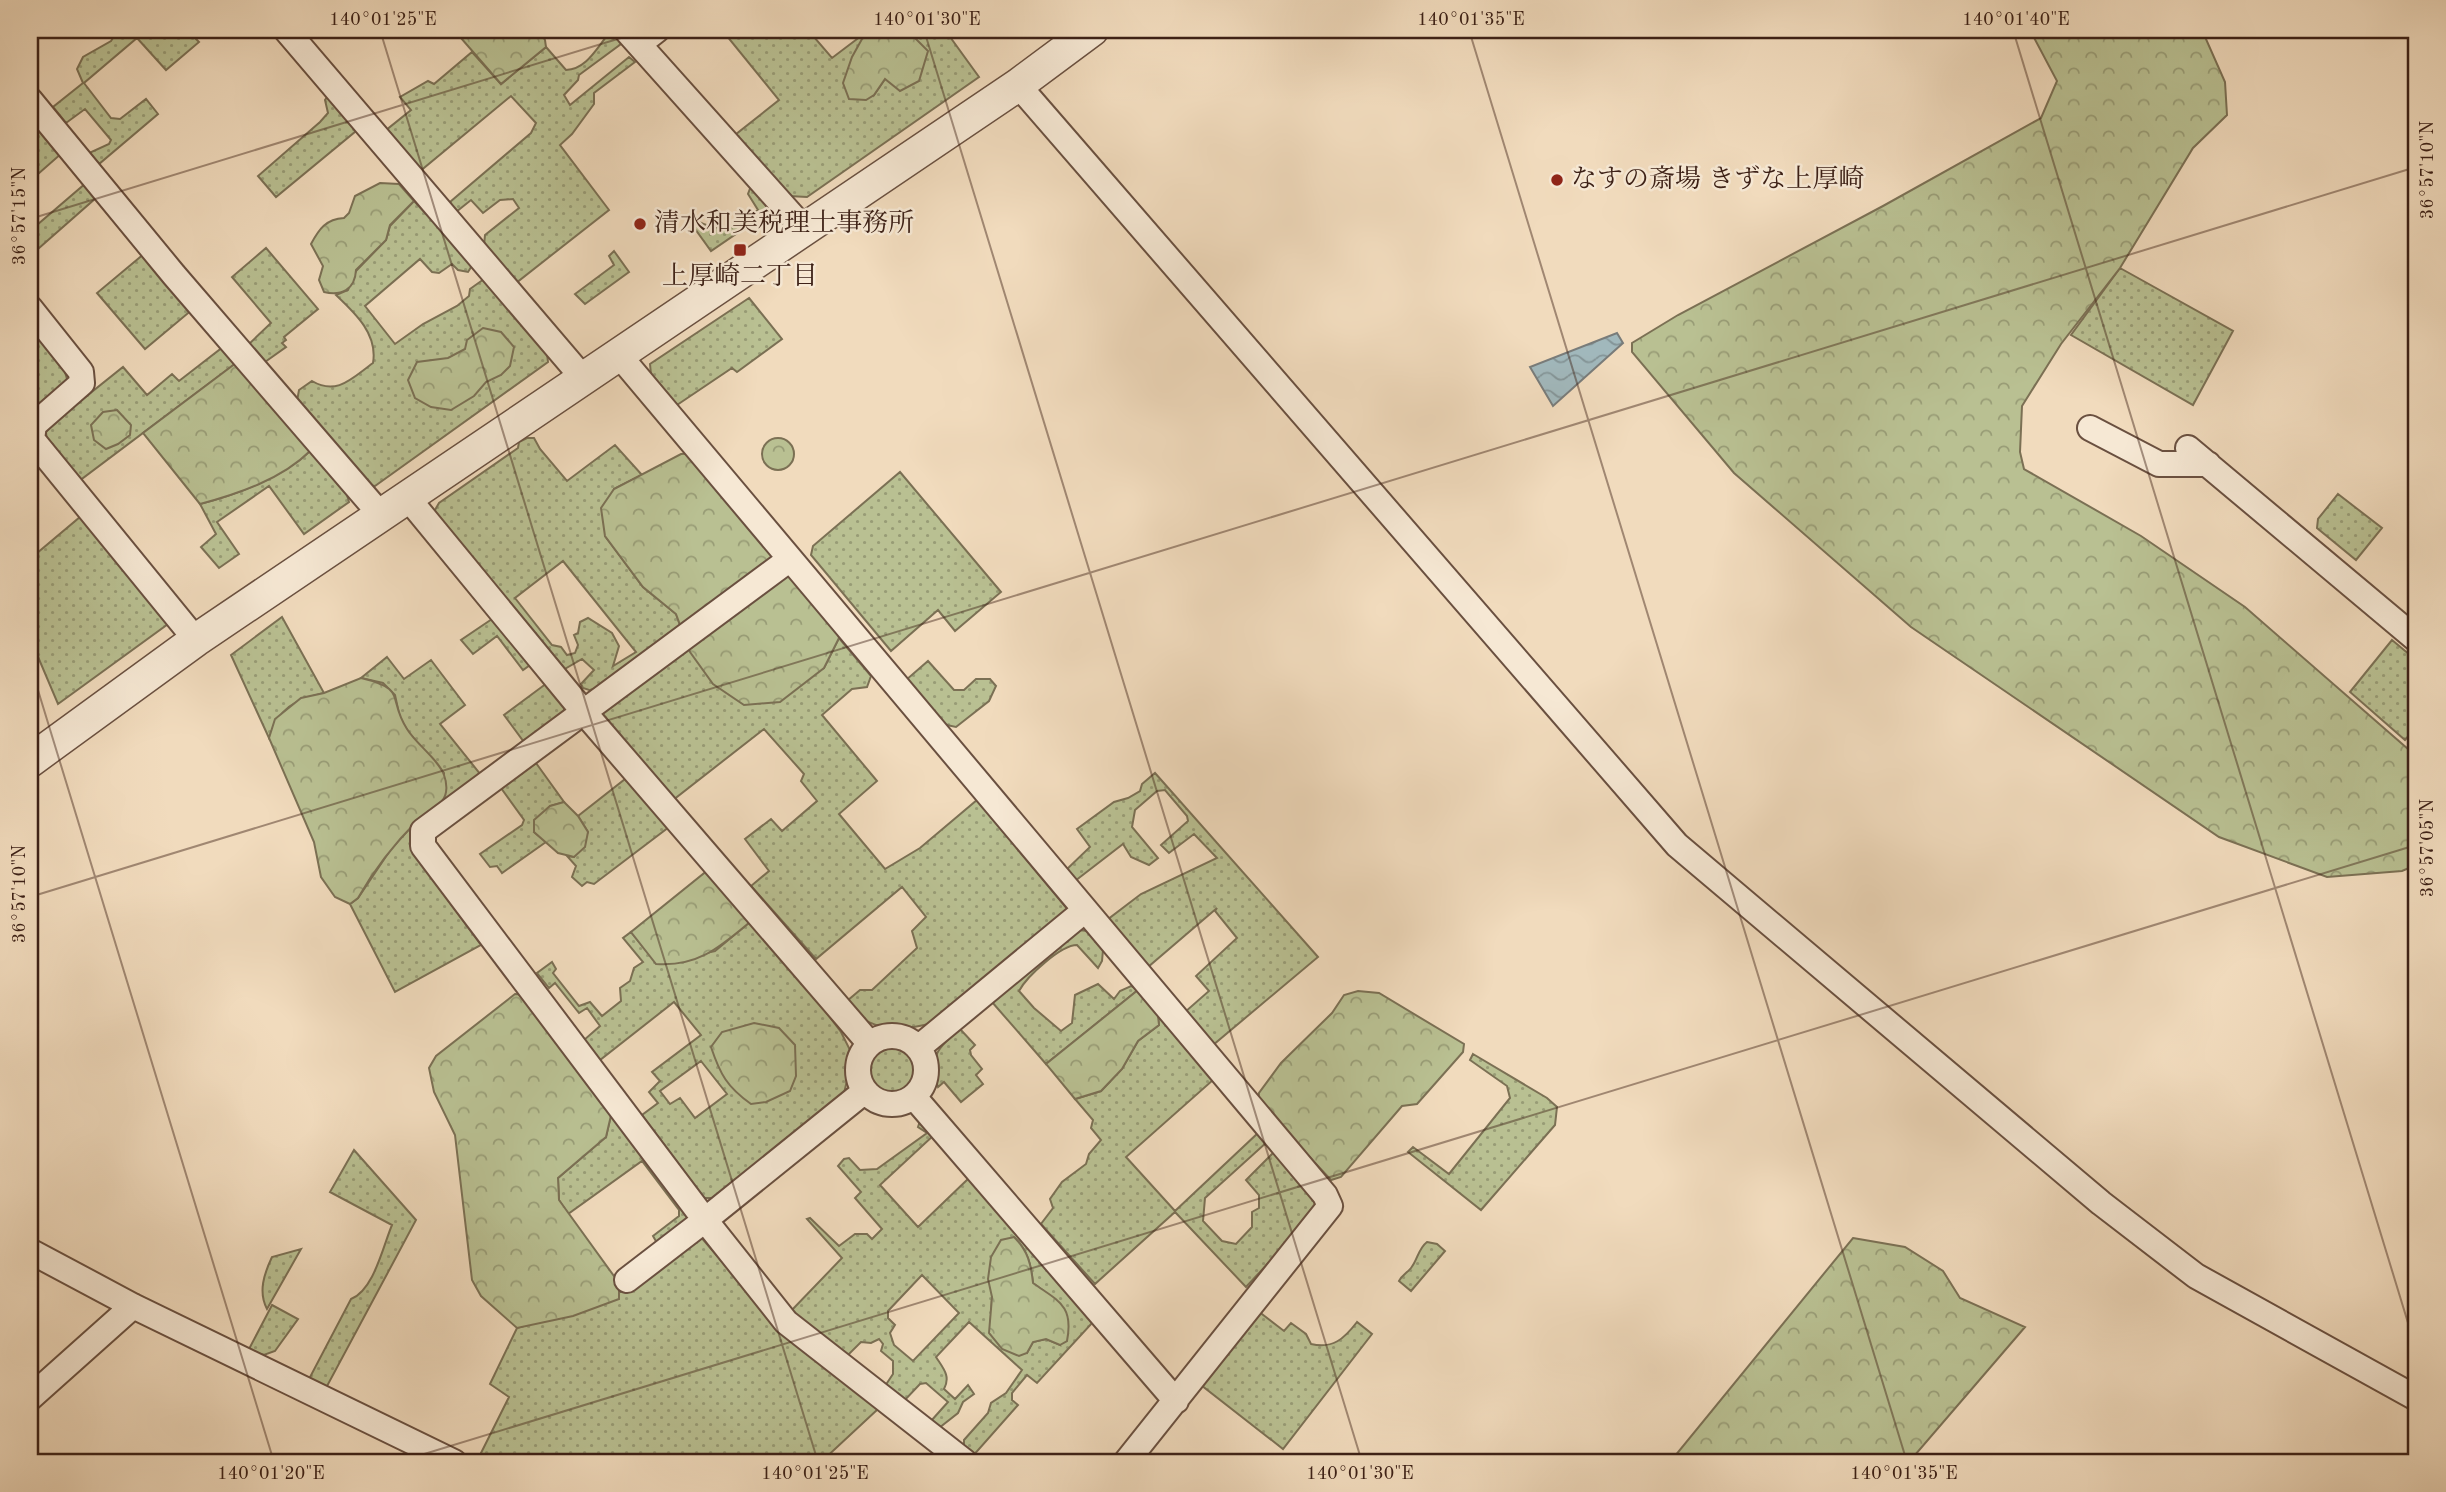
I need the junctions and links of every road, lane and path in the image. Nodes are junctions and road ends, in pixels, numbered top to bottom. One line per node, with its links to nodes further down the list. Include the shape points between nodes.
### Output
1 (286, 30): 9 (street)
2 (1093, 30): 4 (street)
3 (641, 34): 6 (street)
4 (1018, 85): 6 (street); 30 (street, via 1677,845 2101,1203 2196,1276)
5 (30, 100): 14 (street)
6 (804, 229): 8 (street)
7 (30, 308): 17 (street, via 81,372 82,383 34,425 32,439)
8 (618, 354): 9 (street); 15 (street)
9 (583, 378): 13 (street)
10 (2090, 428): 12 (street, via 2159,464)
11 (2188, 448): 12 (street)
12 (2208, 464): 16 (street)
13 (407, 497): 14 (street); 18 (street)
14 (382, 515): 17 (street)
15 (790, 559): 18 (street); 20 (street)
16 (2416, 639)
17 (196, 640): 19 (street)
18 (583, 711): 21 (street); 25 (street, via 423,831 423,846)
19 (30, 761)
20 (1084, 911): 22 (street); 31 (street, via 1330,1206)
21 (870, 1044): 22 (street, via 890,1036); 23 (street, via 857,1064)
22 (918, 1048): 24 (street, via 926,1068)
23 (864, 1091): 24 (street, via 879,1103 891,1105); 25 (street)
24 (914, 1097): 31 (street)
25 (705, 1220): 27 (street); 33 (street, via 786,1322)
26 (30, 1251): 28 (street)
27 (627, 1280)
28 (133, 1306): 29 (street); 32 (street)
29 (30, 1398)
30 (2416, 1398)
31 (1176, 1401): 34 (street)
32 (454, 1462)
33 (965, 1462)
34 (1126, 1462)

